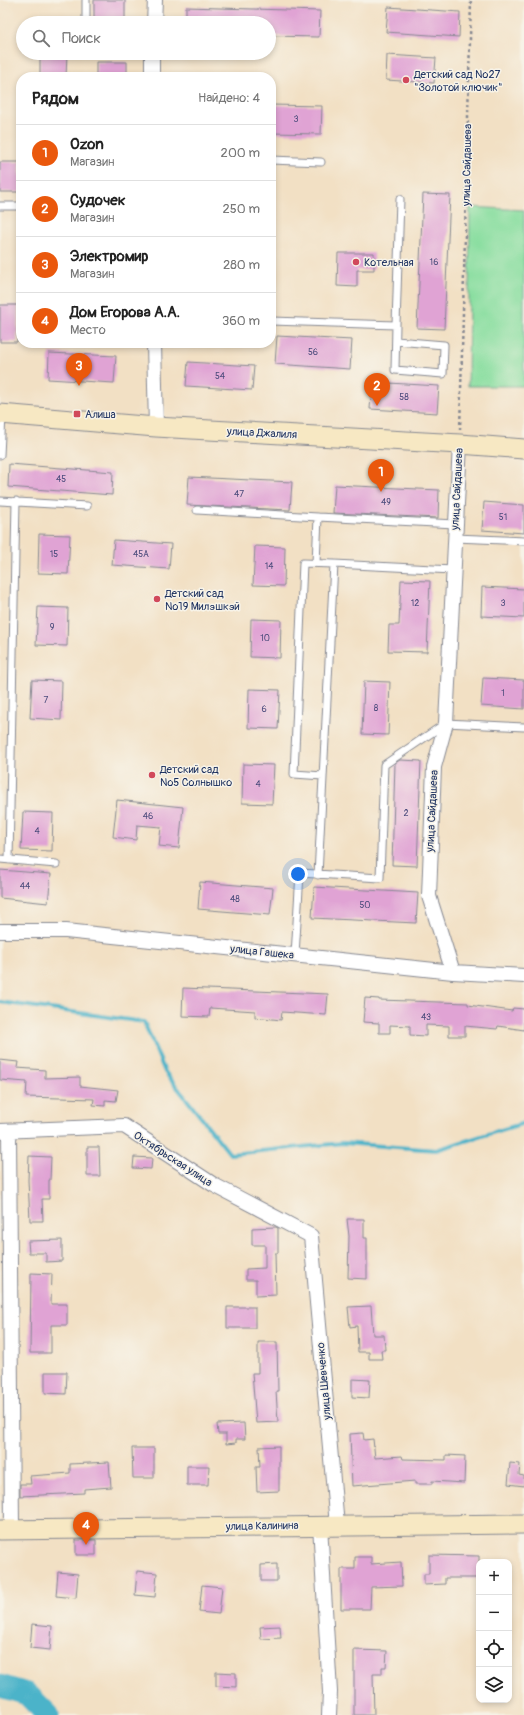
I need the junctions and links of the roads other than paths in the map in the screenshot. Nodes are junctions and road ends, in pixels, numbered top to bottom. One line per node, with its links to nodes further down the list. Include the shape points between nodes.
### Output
1 (86, 0): 3 (lane)
2 (155, 0): 4 (street)
3 (86, 16)
4 (154, 16)
5 (152, 60): 6 (street)
6 (152, 72)
7 (276, 160): 8 (lane)
8 (321, 162)
9 (400, 199): 13 (lane)
10 (0, 206): 11 (lane)
11 (16, 206)
12 (276, 321): 13 (lane)
13 (396, 325): 14 (lane)
14 (396, 341): 14 (lane, via 395,370 442,374 444,345)
15 (154, 348): 17 (street)
16 (1, 414): 17 (main road, улица Джалиля); 20 (lane)
17 (156, 427): 18 (main road, улица Джалиля)
18 (460, 444): 19 (main road, улица Джалиля); 26 (street, улица Сайдашева)
19 (524, 450)
20 (0, 455)
21 (0, 501): 22 (lane)
22 (16, 501): 23 (lane); 36 (lane)
23 (87, 506)
24 (197, 510): 25 (lane)
25 (318, 517): 26 (lane); 29 (lane)
26 (455, 524): 27 (street, улица Сайдашева)
27 (455, 538): 28 (lane); 31 (street, улица Сайдашева)
28 (524, 541)
29 (316, 563): 30 (lane); 34 (lane, via 303,562 294,774)
30 (334, 564): 31 (lane); 34 (lane)
31 (453, 570): 32 (street, улица Сайдашева)
32 (446, 723): 33 (lane); 38 (lane, via 384,765 380,878); 41 (street, улица Сайдашева, via 434,767 428,896)
33 (524, 727)
34 (323, 776): 38 (lane)
35 (0, 859): 36 (lane)
36 (10, 860): 37 (lane)
37 (56, 864)
38 (318, 875): 40 (lane, via 300,874)
39 (0, 931): 40 (street, улица Гашека, via 66,931)
40 (295, 955): 41 (street, улица Гашека)
41 (453, 972): 42 (street, улица Гашека)
42 (524, 976)
43 (5, 1131): 44 (street, Октябрьская улица, via 124,1126 214,1185); 47 (street)
44 (311, 1236): 46 (street, улица Шевченко)
45 (524, 1524): 46 (main road, улица Калинина)
46 (328, 1525): 47 (main road, улица Калинина); 48 (street, улица Шевченко)
47 (6, 1530)
48 (328, 1715)

